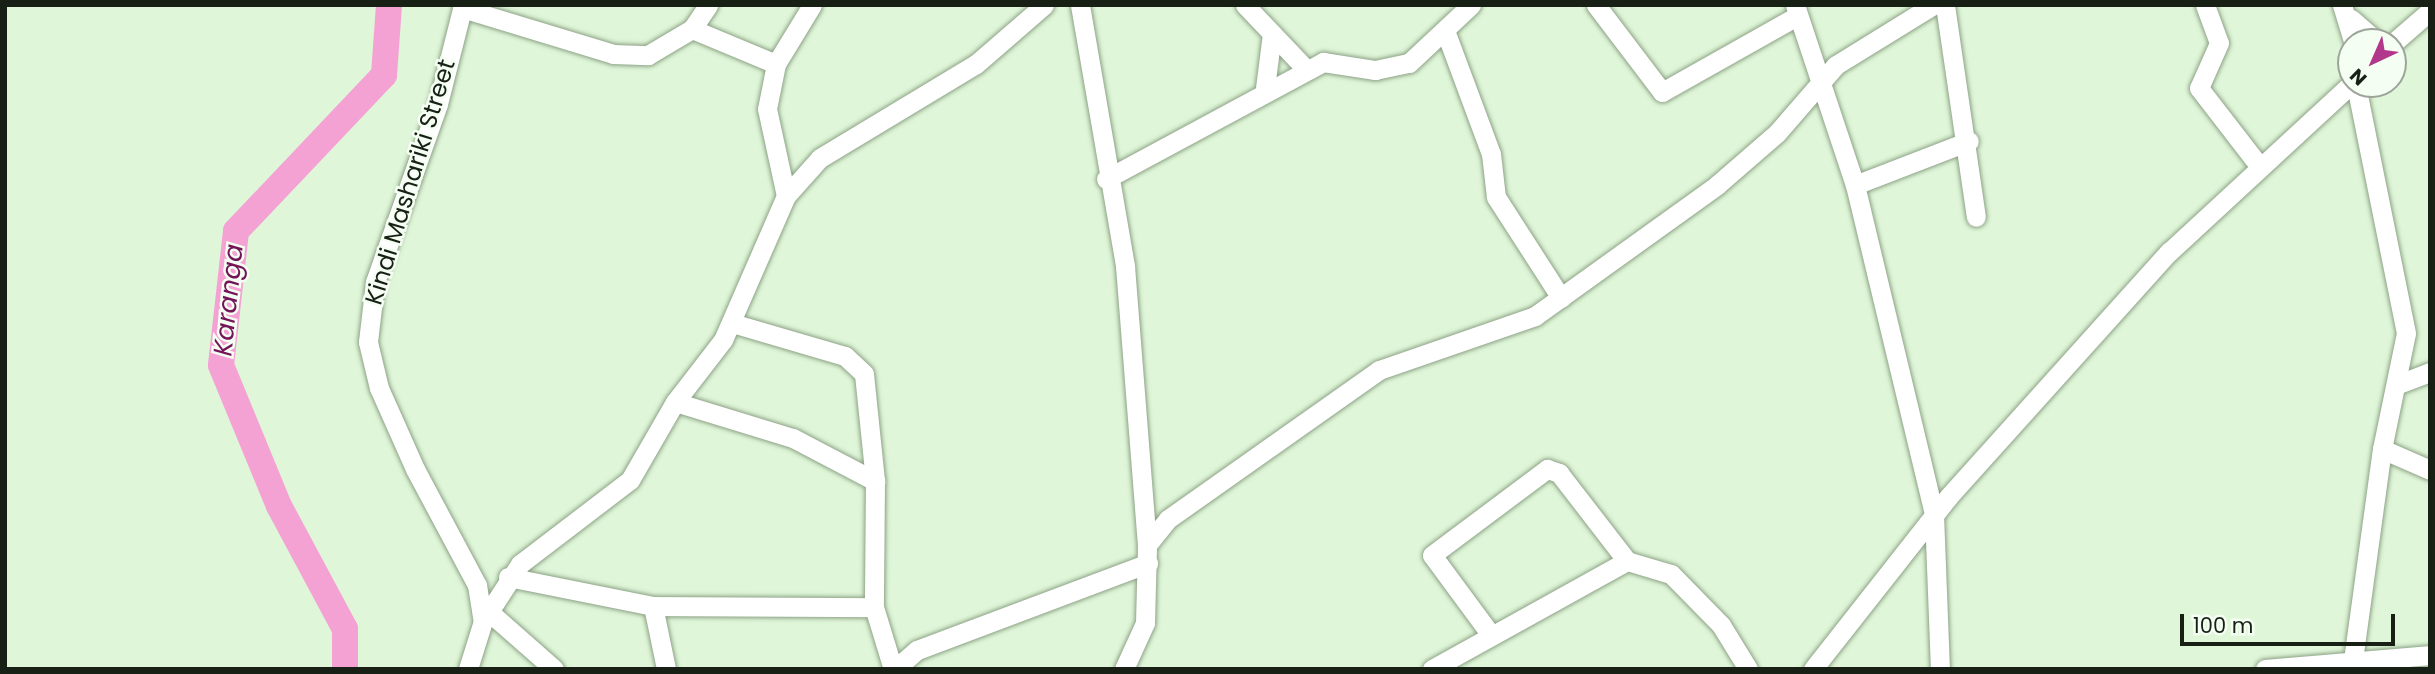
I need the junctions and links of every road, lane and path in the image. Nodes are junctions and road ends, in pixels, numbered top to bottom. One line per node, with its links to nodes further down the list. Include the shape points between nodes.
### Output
1 (708, 5): 16 (street)
2 (812, 5): 20 (street)
3 (1044, 5): 30 (street, via 976,64 820,158)
4 (1080, 5): 28 (street)
5 (1245, 5): 18 (street)
6 (1471, 5): 19 (street)
7 (1597, 5): 12 (street, via 1662,92)
8 (1933, 5): 22 (street, via 1836,65)
9 (1945, 5): 26 (street)
10 (2205, 5): 27 (street, via 2219,43 2199,88)
11 (463, 7): 16 (street, via 613,54 648,55); 46 (street, Kindi Mashariki Street, via 438,104 378,271 368,342 379,388 415,469 471,566)
12 (1796, 11): 22 (street)
13 (2430, 11): 17 (street)
14 (2346, 12): 15 (street)
15 (2363, 28)
16 (692, 29): 20 (street)
17 (2407, 31)
18 (1272, 33): 21 (street); 23 (street)
19 (1446, 33): 21 (street, via 1393,69 1337,60); 32 (street, via 1491,154 1496,197)
20 (776, 64): 30 (street, via 767,109)
21 (1306, 69): 23 (street)
22 (1817, 84): 29 (street); 32 (street, via 1777,133 1717,186)
23 (1265, 88): 28 (street)
24 (2337, 98): 27 (street)
25 (2356, 98): 35 (street, via 2406,333)
26 (1969, 141): 29 (street); 31 (street)
27 (2260, 167): 40 (street, via 2169,252)
28 (1106, 179): 41 (street, via 1125,267)
29 (1855, 185): 40 (street)
30 (786, 196): 33 (street)
31 (1976, 217)
32 (1561, 298): 41 (street, via 1504,330 1379,370 1204,491)
33 (732, 323): 36 (street); 39 (street, via 857,364 868,383)
34 (2430, 372): 35 (street)
35 (2396, 385): 37 (street)
36 (675, 402): 39 (street, via 793,438); 43 (street, via 630,480)
37 (2382, 449): 38 (street); 49 (street)
38 (2430, 470)
39 (875, 481): 45 (street)
40 (1934, 514): 58 (street); 59 (street)
41 (1147, 554): 54 (street, via 917,649); 55 (street, via 1145,624)
42 (1627, 561): 47 (street); 47 (street, via 1559,473 1547,469 1432,555); 57 (street, via 1659,568 1694,595)
43 (508, 577): 44 (street); 46 (street)
44 (653, 606): 45 (street); 53 (street)
45 (874, 607): 54 (street)
46 (486, 616): 51 (street, Kindi Mashariki Street); 52 (street)
47 (1491, 635): 56 (street)
48 (2430, 655): 49 (street)
49 (2353, 660): 50 (street)
50 (2307, 666): 60 (street)
51 (468, 669)
52 (554, 669)
53 (666, 669)
54 (894, 669)
55 (1124, 669)
56 (1432, 669)
57 (1748, 669)
58 (1813, 669)
59 (1940, 669)
60 (2265, 669)

